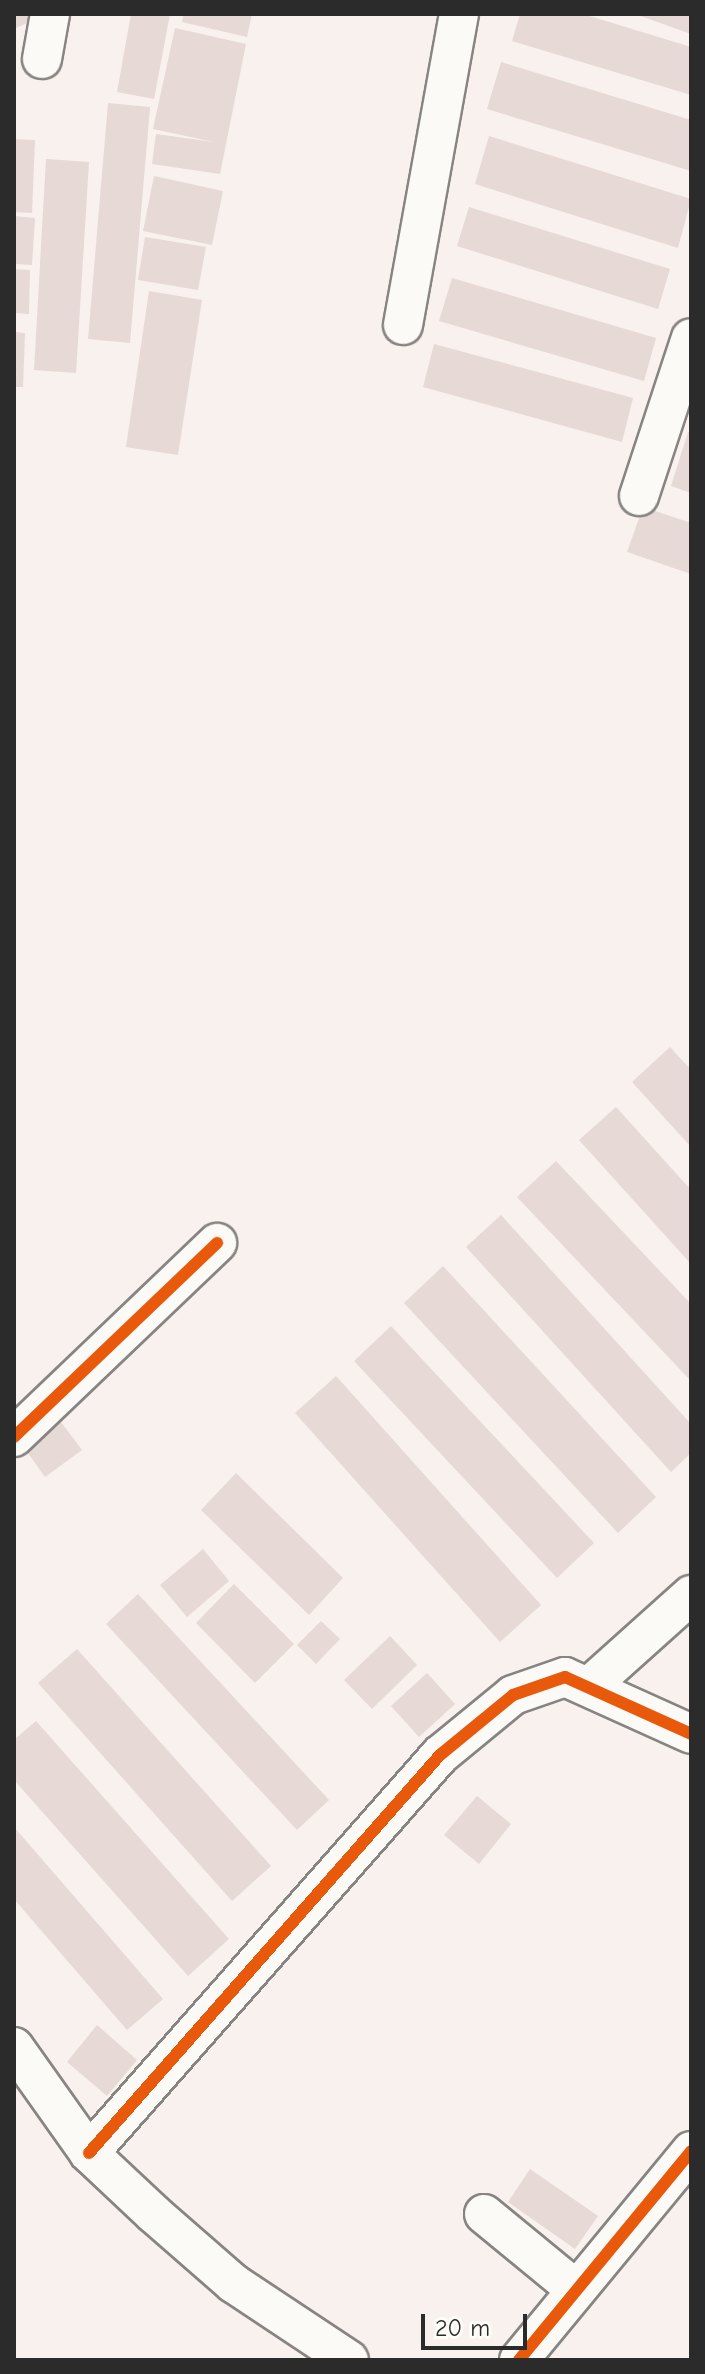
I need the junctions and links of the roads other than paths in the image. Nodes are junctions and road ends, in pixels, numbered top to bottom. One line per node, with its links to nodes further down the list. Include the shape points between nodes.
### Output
1 (50, 14): 3 (street)
2 (459, 14): 4 (street)
3 (42, 59)
4 (403, 325)
5 (691, 338): 6 (street)
6 (639, 496)
7 (217, 1243): 8 (street)
8 (14, 1437)
9 (691, 1595): 10 (street)
10 (593, 1683): 11 (street); 14 (street, via 539,1680 440,1755)
11 (691, 1734)
12 (14, 2047): 14 (street)
13 (691, 2151): 16 (street)
14 (89, 2153): 17 (street, via 233,2283)
15 (484, 2214): 16 (street)
16 (573, 2287): 18 (street)
17 (349, 2360)
18 (519, 2360)

